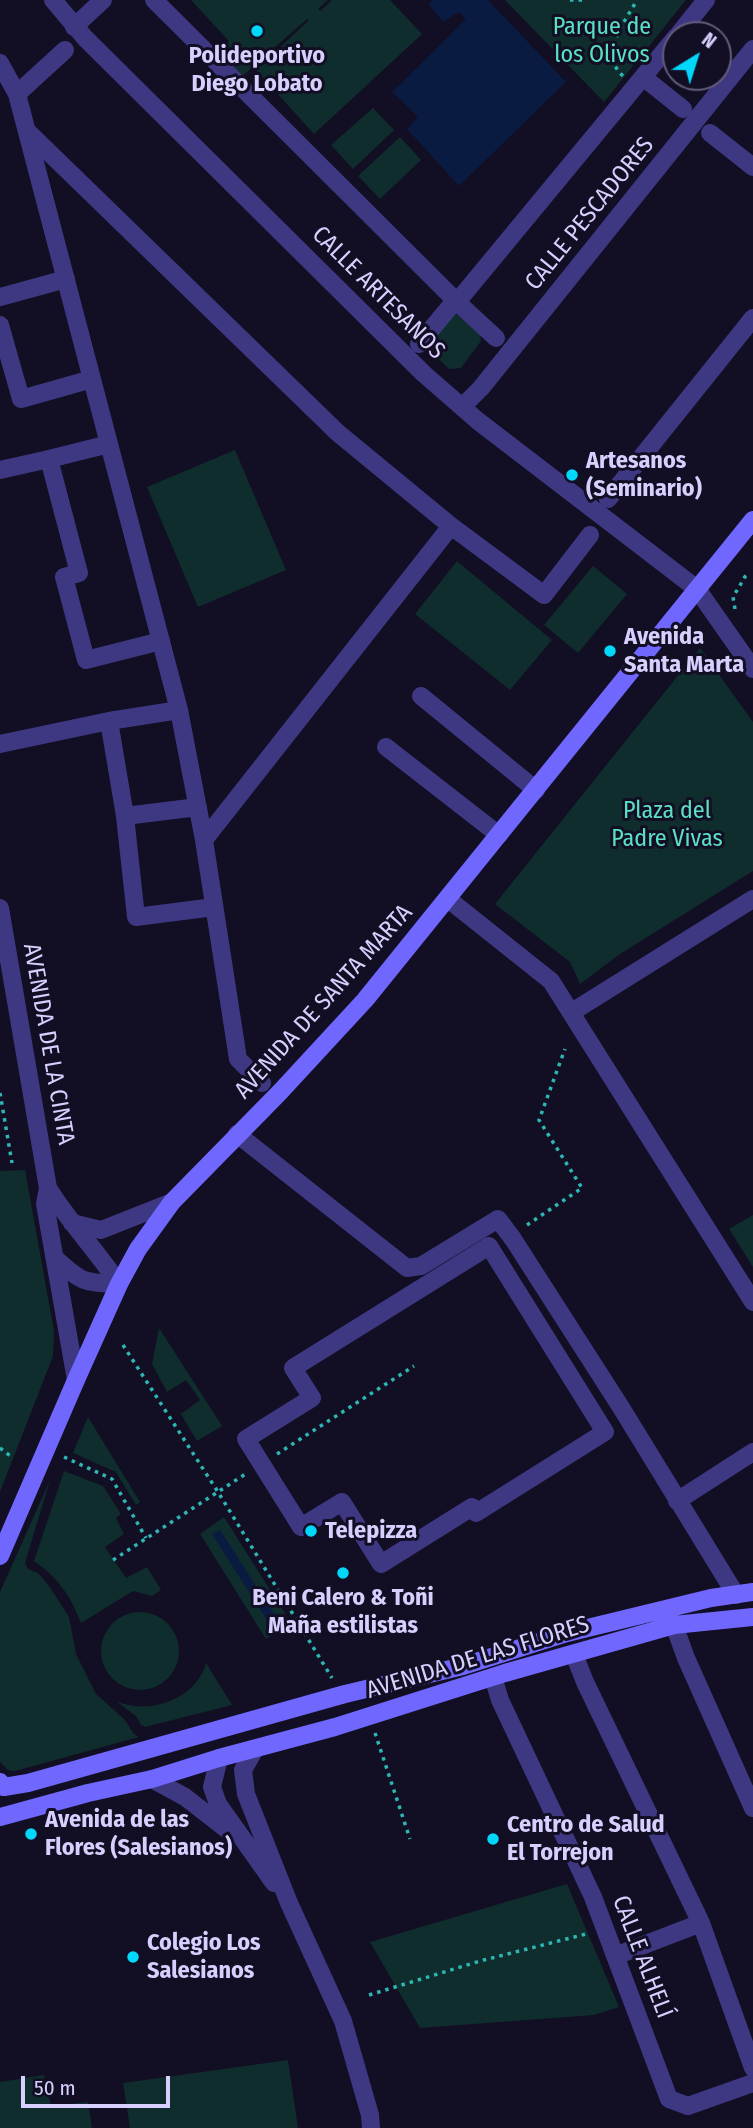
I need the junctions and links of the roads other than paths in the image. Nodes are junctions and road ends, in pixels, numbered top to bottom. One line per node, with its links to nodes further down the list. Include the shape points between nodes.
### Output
1 (54, 0): 6 (street, CALLE ARTESANOS)
2 (103, 0): 6 (street)
3 (154, 0): 19 (street)
4 (706, 0): 5 (street)
5 (689, 21)
6 (74, 27): 26 (street, CALLE ARTESANOS, via 424,374)
7 (753, 49): 26 (street, CALLE PESCADORES)
8 (65, 50): 12 (street)
9 (662, 54): 11 (street)
10 (1, 67): 12 (street)
11 (639, 82): 13 (street); 19 (street)
12 (17, 94): 14 (street)
13 (683, 108)
14 (26, 130): 17 (street); 32 (street, via 338,433)
15 (710, 133): 16 (street)
16 (753, 167)
17 (66, 279): 18 (street); 25 (street)
18 (0, 297)
19 (457, 302): 22 (street); 24 (street)
20 (753, 318): 23 (street)
21 (0, 325): 25 (street, via 21,399)
22 (496, 338)
23 (746, 339): 30 (street)
24 (419, 344)
25 (92, 379): 27 (street)
26 (463, 407): 34 (street, CALLE ARTESANOS)
27 (109, 444): 28 (street); 35 (street)
28 (49, 459): 29 (street); 35 (street, via 79,573 64,577 86,660)
29 (0, 470)
30 (608, 499)
31 (753, 520): 34 (main road, AVENIDA DE SANTA MARTA)
32 (451, 526): 33 (street, via 544,595); 46 (street)
33 (590, 535)
34 (697, 589): 36 (street, CALLE ARTESANOS); 42 (main road, AVENIDA DE SANTA MARTA)
35 (161, 641): 38 (street)
36 (753, 669)
37 (421, 696): 42 (street)
38 (179, 710): 39 (street); 43 (street)
39 (109, 721): 40 (street); 44 (street)
40 (0, 744)
41 (386, 747): 45 (street)
42 (536, 790): 45 (main road, AVENIDA DE SANTA MARTA)
43 (198, 807): 44 (street); 46 (street)
44 (125, 816): 49 (street, via 136,917)
45 (499, 835): 47 (main road, AVENIDA DE SANTA MARTA)
46 (204, 841): 49 (street)
47 (448, 899): 51 (street, via 551,981); 53 (main road, AVENIDA DE SANTA MARTA, via 365,1000)
48 (753, 899): 51 (street)
49 (214, 906): 52 (street, via 237,1059)
50 (0, 908): 54 (street, AVENIDA DE LA CINTA)
51 (572, 1012): 60 (street)
52 (262, 1083)
53 (237, 1134): 55 (main road, AVENIDA DE SANTA MARTA); 63 (street, via 407,1268 421,1266 498,1219)
54 (48, 1188): 56 (street, AVENIDA DE LA CINTA); 58 (street, AVENIDA DE LA CINTA, via 45,1204)
55 (172, 1202): 56 (street, via 101,1230); 59 (main road, AVENIDA DE SANTA MARTA)
56 (72, 1223): 59 (street, AVENIDA DE LA CINTA)
57 (489, 1246): 57 (street, via 293,1368 312,1398 246,1439 301,1527 342,1502 382,1564 472,1507 476,1513 605,1432)
58 (55, 1258): 59 (street, via 79,1280); 61 (street, AVENIDA DE LA CINTA)
59 (119, 1284): 61 (main road, AVENIDA DE SANTA MARTA)
60 (753, 1302)
61 (76, 1380): 64 (main road, AVENIDA DE SANTA MARTA)
62 (753, 1452): 63 (street)
63 (677, 1501): 65 (street)
64 (0, 1556)
65 (744, 1593): 66 (main road, AVENIDA DE LAS FLORES)
66 (664, 1609): 68 (street); 71 (main road, AVENIDA DE LAS FLORES)
67 (753, 1617): 68 (main road, AVENIDA DE LAS FLORES)
68 (674, 1625): 69 (main road, AVENIDA DE LAS FLORES); 78 (street)
69 (574, 1654): 70 (main road, AVENIDA DE LAS FLORES); 82 (street)
70 (493, 1677): 72 (main road, AVENIDA DE LAS FLORES); 83 (street, CALLE ALHELÍ)
71 (304, 1705): 73 (main road, AVENIDA DE LAS FLORES, via 294,1726 231,1745); 76 (main road, AVENIDA DE LAS FLORES)
72 (255, 1749): 73 (main road, AVENIDA DE LAS FLORES); 77 (street, via 243,1770)
73 (219, 1758): 74 (main road, AVENIDA DE LAS FLORES); 76 (main road, AVENIDA DE LAS FLORES, via 195,1755 70,1790); 77 (street); 80 (street, via 212,1787 218,1804)
74 (152, 1780): 79 (main road, AVENIDA DE LAS FLORES); 80 (street, via 193,1803)
75 (0, 1782): 76 (main road, via 4,1787)
76 (28, 1783)
77 (246, 1794): 81 (street)
78 (753, 1808)
79 (0, 1816)
80 (247, 1846): 81 (street)
81 (289, 1903): 86 (street, via 343,2021)
82 (701, 1923): 83 (street); 84 (street)
83 (615, 1956): 85 (street, CALLE ALHELÍ, via 669,2099 688,2106)
84 (753, 2068)
85 (753, 2083)
86 (371, 2128)

